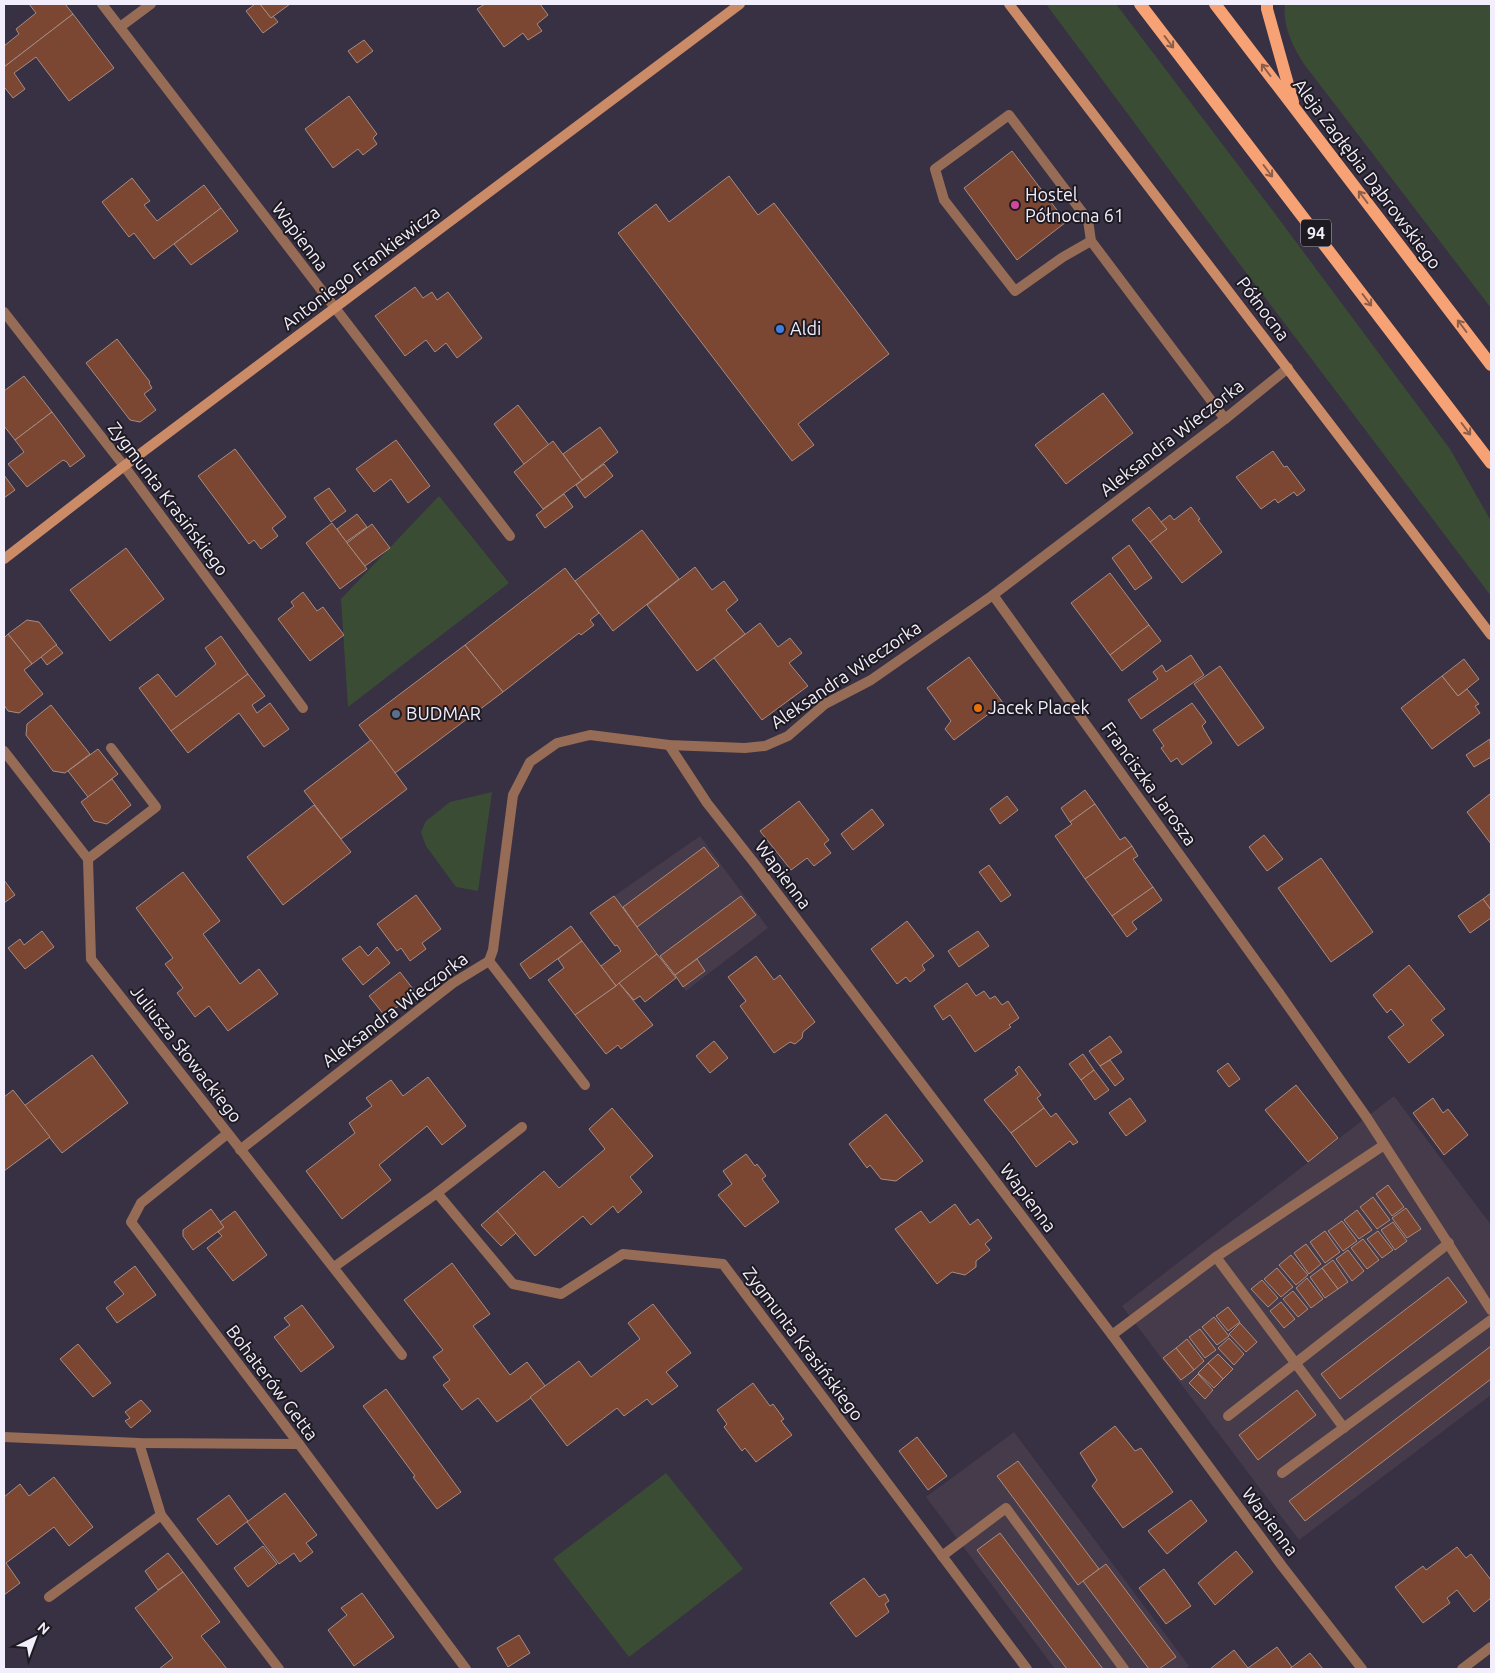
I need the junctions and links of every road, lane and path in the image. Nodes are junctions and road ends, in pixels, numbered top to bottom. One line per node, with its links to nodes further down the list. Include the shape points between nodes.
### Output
1 (102, 4): 8 (street, Wapienna)
2 (151, 4): 8 (street)
3 (740, 4): 11 (street, Antoniego Frankiewicza)
4 (1010, 4): 14 (street, Północna)
5 (1140, 4): 16 (main road, 94, one-way to 16)
6 (1214, 4): 9 (main road, Aleja Zagłębia Dąbrowskiego, one-way to 6)
7 (1267, 4): 9 (main road)
8 (120, 27): 11 (street, Wapienna)
9 (1295, 109): 13 (main road, Aleja Zagłębia Dąbrowskiego, one-way to 9)
10 (1091, 241): 10 (street, via 1015,291 944,200 934,169 1009,115 1088,220); 15 (street)
11 (334, 308): 17 (street, Antoniego Frankiewicza); 18 (street, Wapienna)
12 (4, 312): 17 (street, Zygmunta Krasińskiego)
13 (1491, 365)
14 (1288, 368): 15 (street, Aleksandra Wieczorka); 21 (street, Północna)
15 (1225, 419): 20 (street, Aleksandra Wieczorka)
16 (1491, 462)
17 (124, 466): 19 (street, Antoniego Frankiewicza); 22 (street, Zygmunta Krasińskiego)
18 (510, 536)
19 (4, 559)
20 (992, 595): 23 (street, Aleksandra Wieczorka, via 871,680 825,704 788,736 765,746 745,748); 31 (street, Franciszka Jarosza, via 1279,993)
21 (1491, 635)
22 (303, 708)
23 (669, 745): 27 (street, Aleksandra Wieczorka, via 590,735 557,743 530,762 513,795); 39 (street, Wapienna, via 706,803)
24 (111, 748): 26 (street, via 156,807)
25 (4, 752): 26 (street)
26 (88, 859): 30 (street, Juliusza Słowackiego, via 91,959)
27 (489, 961): 28 (street); 32 (street, Aleksandra Wieczorka, via 453,983)
28 (585, 1085)
29 (522, 1126): 33 (street)
30 (227, 1134): 32 (street, Juliusza Słowackiego); 46 (street, Bohaterów Getta, via 141,1202 131,1222)
31 (1384, 1145): 34 (street, Franciszka Jarosza); 35 (street)
32 (240, 1150): 36 (street, Juliusza Słowackiego)
33 (437, 1193): 36 (street); 49 (street, Zygmunta Krasińskiego, via 513,1284 561,1294 624,1254 723,1264)
34 (1450, 1243): 37 (street, Franciszka Jarosza); 41 (street)
35 (1216, 1257): 39 (street); 41 (street)
36 (334, 1267): 40 (street, Juliusza Słowackiego)
37 (1491, 1310)
38 (1491, 1320): 43 (street)
39 (1112, 1335): 56 (street, Wapienna)
40 (402, 1355)
41 (1296, 1362): 42 (street); 43 (street)
42 (1228, 1416)
43 (1344, 1428): 47 (street)
44 (4, 1437): 45 (street)
45 (139, 1443): 46 (street); 48 (street)
46 (299, 1444): 53 (street, Bohaterów Getta)
47 (1282, 1473)
48 (161, 1514): 50 (street); 52 (street)
49 (942, 1556): 54 (street, Zygmunta Krasińskiego); 55 (street, via 1006,1508)
50 (49, 1597)
51 (1491, 1647): 57 (street)
52 (279, 1669)
53 (466, 1669)
54 (1027, 1669)
55 (1124, 1669)
56 (1362, 1669)
57 (1462, 1669)

